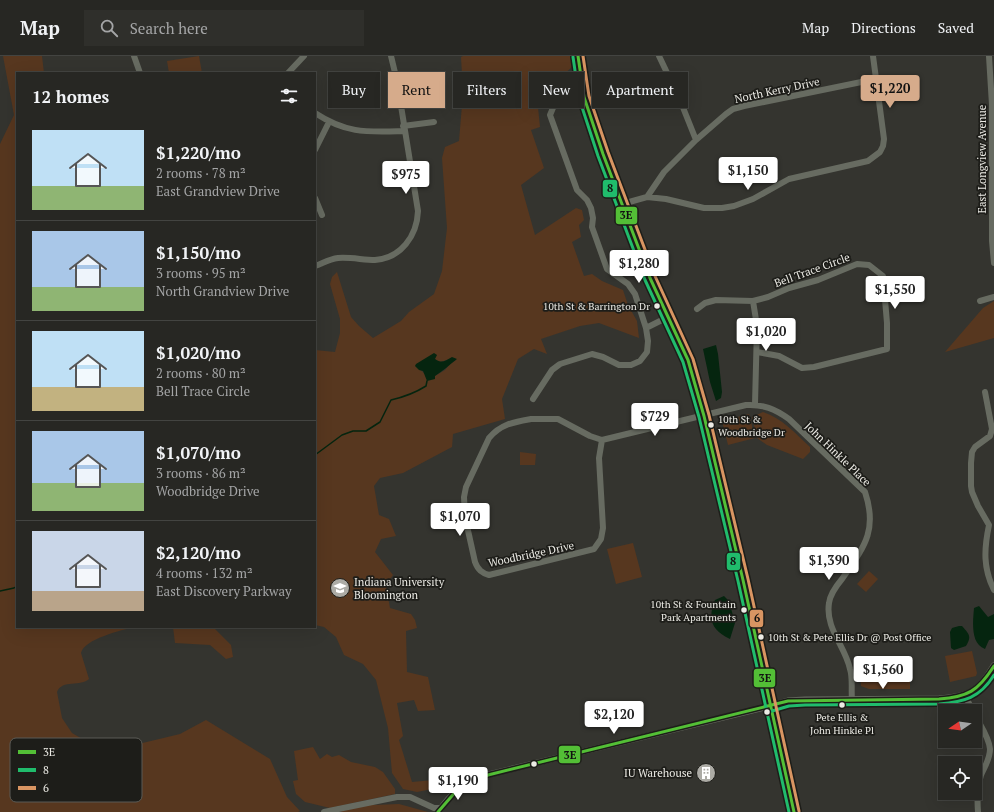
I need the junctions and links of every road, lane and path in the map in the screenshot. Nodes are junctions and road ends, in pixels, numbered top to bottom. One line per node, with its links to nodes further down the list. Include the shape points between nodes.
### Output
1 (134, 56): 8 (street)
2 (304, 56): 9 (street)
3 (391, 56): 10 (street)
4 (578, 56): 24 (main road, via 584,97)
5 (659, 56): 19 (street)
6 (873, 56): 11 (street)
7 (989, 56): 12 (street, East Longview Avenue)
8 (140, 72)
9 (289, 72)
10 (395, 72)
11 (876, 79): 19 (street, North Kerry Drive, via 737,107); 21 (street, via 884,139 883,146 872,158 862,163 789,179 752,199 728,207 704,208)
12 (993, 106): 22 (street, East Longview Avenue)
13 (401, 108): 18 (street)
14 (553, 108): 33 (street, via 550,115 552,122 578,190 591,208 592,227 607,269 628,284 635,294)
15 (316, 114): 16 (street)
16 (329, 122): 18 (street, via 357,131); 20 (street)
17 (434, 122): 18 (street)
18 (404, 129): 27 (street, via 418,211 410,240 399,251 383,258 339,258)
19 (696, 140): 21 (street, North Kerry Drive, via 669,166)
20 (316, 148)
21 (647, 197): 24 (street)
22 (993, 198): 26 (street, East Longview Avenue)
23 (316, 200): 25 (street)
24 (622, 204): 32 (main road, via 642,259)
25 (322, 215)
26 (994, 263)
27 (316, 266)
28 (994, 297): 30 (street)
29 (753, 301): 31 (street, via 716,300); 34 (street, via 757,326); 34 (street, Bell Trace Circle, via 858,264 869,265 883,276 887,349 802,368 779,356)
30 (980, 301)
31 (697, 308)
32 (668, 317): 33 (street); 38 (main road, via 688,360)
33 (646, 328): 36 (street, via 647,352 640,361 631,365 620,365 592,354 560,364 552,370)
34 (757, 352): 37 (street)
35 (984, 392): 40 (street, via 992,429 990,436 972,452 971,486 978,506 989,525 985,565)
36 (532, 399)
37 (756, 404): 38 (street, John Hinkle Place); 43 (street, John Hinkle Place, via 775,410 789,419 865,492 870,524 868,536 860,553 836,587 829,601 828,616 851,670)
38 (704, 416): 39 (street); 45 (main road)
39 (602, 440): 39 (street, Woodbridge Drive, via 558,419 516,421 495,431 489,438 466,487 464,497 465,517 475,562 482,573 489,575 594,549 602,534 599,458)
40 (994, 590)
41 (994, 666): 42 (street, via 984,682)
42 (965, 696): 43 (street, via 938,699); 44 (street)
43 (852, 700): 45 (street, via 794,701)
44 (969, 704)
45 (771, 706): 47 (street, via 482,776 454,791); 49 (main road)
46 (982, 728): 50 (street, via 990,748 977,795)
47 (440, 811): 48 (street, via 410,797 396,797)
48 (324, 812)
49 (794, 812)
50 (978, 812)

